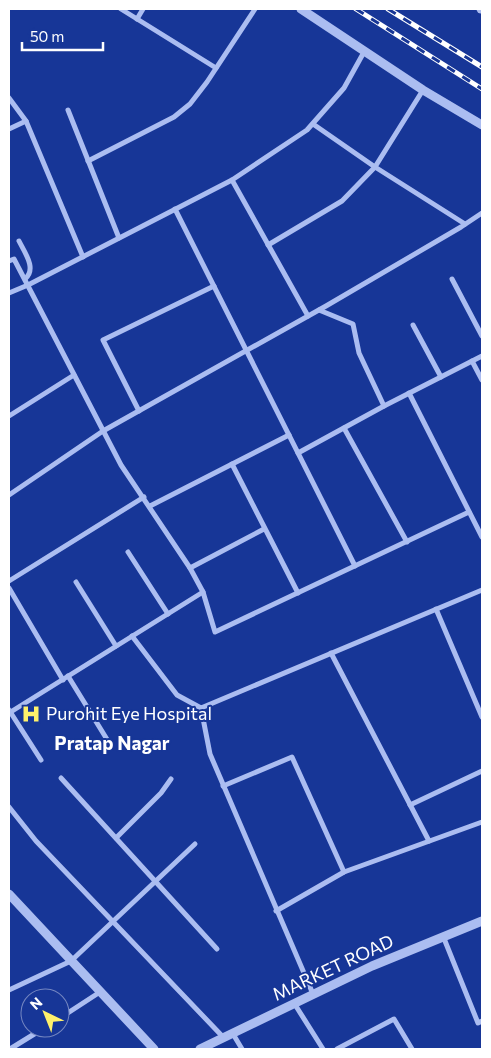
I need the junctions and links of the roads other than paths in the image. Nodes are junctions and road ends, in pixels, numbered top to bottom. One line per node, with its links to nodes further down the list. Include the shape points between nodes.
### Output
1 (121, 9): 5 (street)
2 (143, 9): 5 (street)
3 (255, 9): 7 (street)
4 (301, 9): 6 (street)
5 (137, 19): 7 (street)
6 (364, 52): 8 (street); 12 (street, via 344,88)
7 (216, 68): 15 (street, via 190,104 174,117)
8 (423, 90): 13 (street); 16 (street)
9 (9, 98): 11 (street)
10 (68, 110): 15 (street)
11 (26, 122): 14 (street); 24 (street)
12 (313, 124): 16 (street); 17 (street)
13 (482, 125)
14 (9, 129)
15 (88, 161): 21 (street)
16 (375, 167): 20 (street); 23 (street, via 342,201)
17 (232, 180): 18 (street); 23 (street)
18 (176, 210): 21 (street); 29 (street)
19 (482, 213): 20 (street)
20 (465, 224): 31 (street)
21 (119, 238): 24 (street)
22 (19, 241): 26 (street, via 31,268)
23 (268, 245): 32 (street)
24 (83, 257): 28 (street)
25 (9, 261): 26 (street, via 14,259)
26 (25, 279): 28 (street)
27 (452, 279): 34 (street)
28 (28, 285): 30 (street); 38 (street)
29 (214, 286): 35 (street); 43 (street, via 103,340)
30 (9, 293)
31 (319, 310): 32 (street); 42 (street, via 352,324 359,354)
32 (308, 316): 35 (street)
33 (413, 325): 39 (street)
34 (482, 336)
35 (247, 351): 43 (street); 47 (street)
36 (482, 356): 37 (street)
37 (472, 361): 39 (street); 40 (street)
38 (74, 375): 44 (street); 46 (street)
39 (441, 377): 41 (street)
40 (482, 380)
41 (409, 393): 42 (street); 53 (street)
42 (384, 406): 45 (street)
43 (139, 411): 46 (street)
44 (9, 416)
45 (344, 428): 48 (street); 56 (street)
46 (103, 431): 50 (street); 51 (street)
47 (289, 435): 48 (street); 49 (street)
48 (298, 453): 58 (street)
49 (232, 464): 52 (street); 54 (street)
50 (9, 494)
51 (144, 498): 52 (street); 60 (street)
52 (150, 506): 59 (street)
53 (470, 512): 55 (street); 56 (street)
54 (264, 529): 59 (street); 65 (street)
55 (482, 537)
56 (407, 542): 58 (street)
57 (128, 552): 67 (street)
58 (355, 566): 65 (street)
59 (190, 568): 64 (street)
60 (9, 581)
61 (76, 582): 69 (street)
62 (9, 588): 72 (street)
63 (482, 590): 66 (street)
64 (203, 592): 65 (street, via 214,632); 67 (street)
65 (298, 593)
66 (436, 609): 70 (street); 75 (street)
67 (168, 614): 68 (street)
68 (132, 636): 69 (street); 73 (street, via 177,694)
69 (116, 646): 71 (street)
70 (331, 653): 73 (street); 82 (street)
71 (68, 676): 72 (street); 76 (street)
72 (63, 680): 74 (street)
73 (201, 708): 81 (street, via 210,754)
74 (9, 712): 77 (street)
75 (482, 717)
76 (108, 741)
77 (41, 760)
78 (482, 771): 82 (street)
79 (61, 778): 85 (street)
80 (170, 779): 85 (street)
81 (223, 786): 88 (street, via 292,757); 91 (street)
82 (410, 805): 86 (street)
83 (9, 807): 92 (street, via 36,841)
84 (482, 822): 86 (street)
85 (116, 838): 89 (street)
86 (429, 841): 88 (street)
87 (195, 844): 89 (street)
88 (344, 872): 91 (street)
89 (156, 881): 92 (street); 95 (street)
90 (9, 894): 96 (street)
91 (276, 911): 99 (street)
92 (113, 921): 96 (street); 105 (street)
93 (482, 921): 94 (street, MARKET ROAD)
94 (444, 936): 99 (street, MARKET ROAD); 102 (street, via 478,1023)
95 (217, 949)
96 (71, 961): 97 (street); 98 (street)
97 (9, 990)
98 (100, 992): 101 (street); 107 (street)
99 (313, 994): 100 (street, MARKET ROAD)
100 (294, 1003): 103 (street, MARKET ROAD); 110 (street)
101 (70, 1012)
102 (482, 1022)
103 (233, 1034): 105 (street, MARKET ROAD); 109 (street)
104 (28, 1038): 106 (street)
105 (224, 1038): 108 (street, MARKET ROAD)
106 (10, 1049)
107 (154, 1049)
108 (200, 1049)
109 (242, 1049)
110 (323, 1049)
111 (337, 1049): 112 (street, via 394,1019)
112 (412, 1049)

